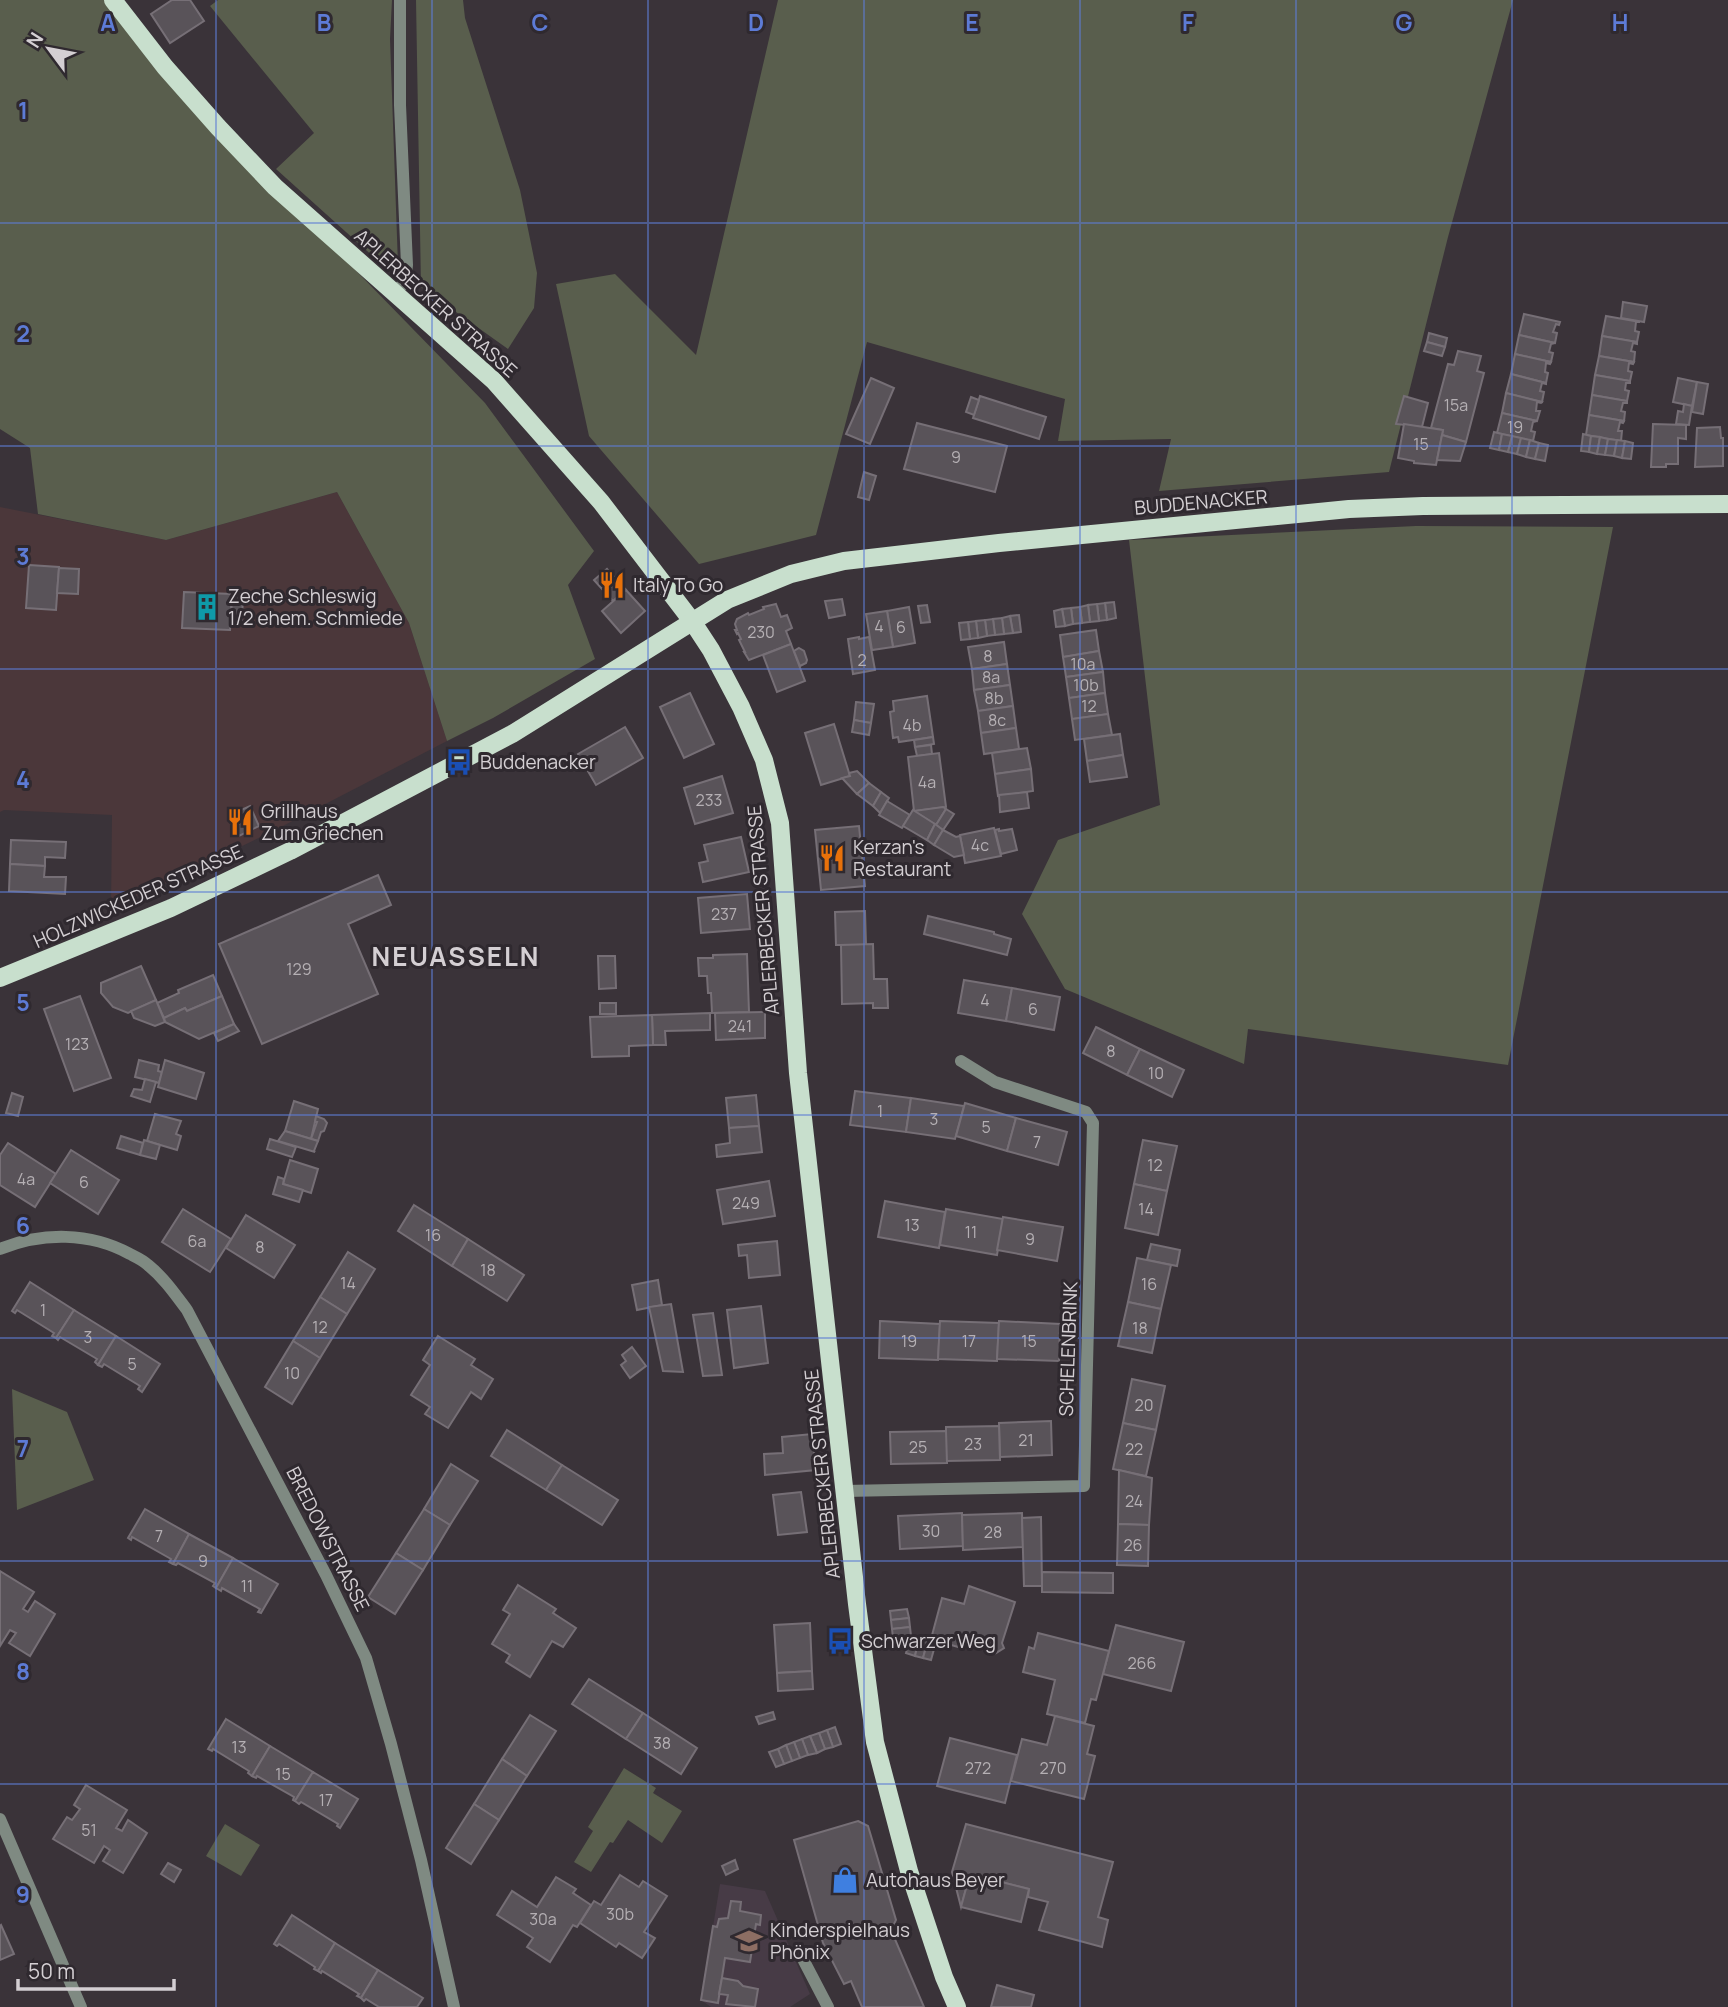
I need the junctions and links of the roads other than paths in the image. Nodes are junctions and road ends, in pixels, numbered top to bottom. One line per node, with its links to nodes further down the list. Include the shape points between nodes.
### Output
1 (113, 0): 3 (main road, APLERBECKER STRASSE, via 227,137 275,187)
2 (400, 0): 3 (street, via 407,265 405,282)
3 (394, 293): 5 (main road, APLERBECKER STRASSE, via 494,381 601,502)
4 (1728, 504): 5 (main road, BUDDENACKER, via 1349,509 999,543 844,561 791,574 727,600)
5 (692, 621): 6 (main road, HOLZWICKEDER STRASSE, via 512,734 290,851 171,908); 9 (main road, APLERBECKER STRASSE, via 741,707 764,760 780,823 798,1073)
6 (0, 978)
7 (961, 1061): 9 (street, SCHELENBRINK, via 995,1082 1086,1112 1093,1124 1084,1486)
8 (0, 1249): 13 (street, BREDOWSTRASSE, via 54,1237 87,1237 114,1245 146,1263 187,1310 366,1658 421,1860)
9 (845, 1491): 15 (main road, APLERBECKER STRASSE, via 875,1742 909,1871)
10 (0, 1819): 12 (street)
11 (804, 1961): 14 (street)
12 (81, 2007)
13 (454, 2007)
14 (828, 2007)
15 (957, 2007)

